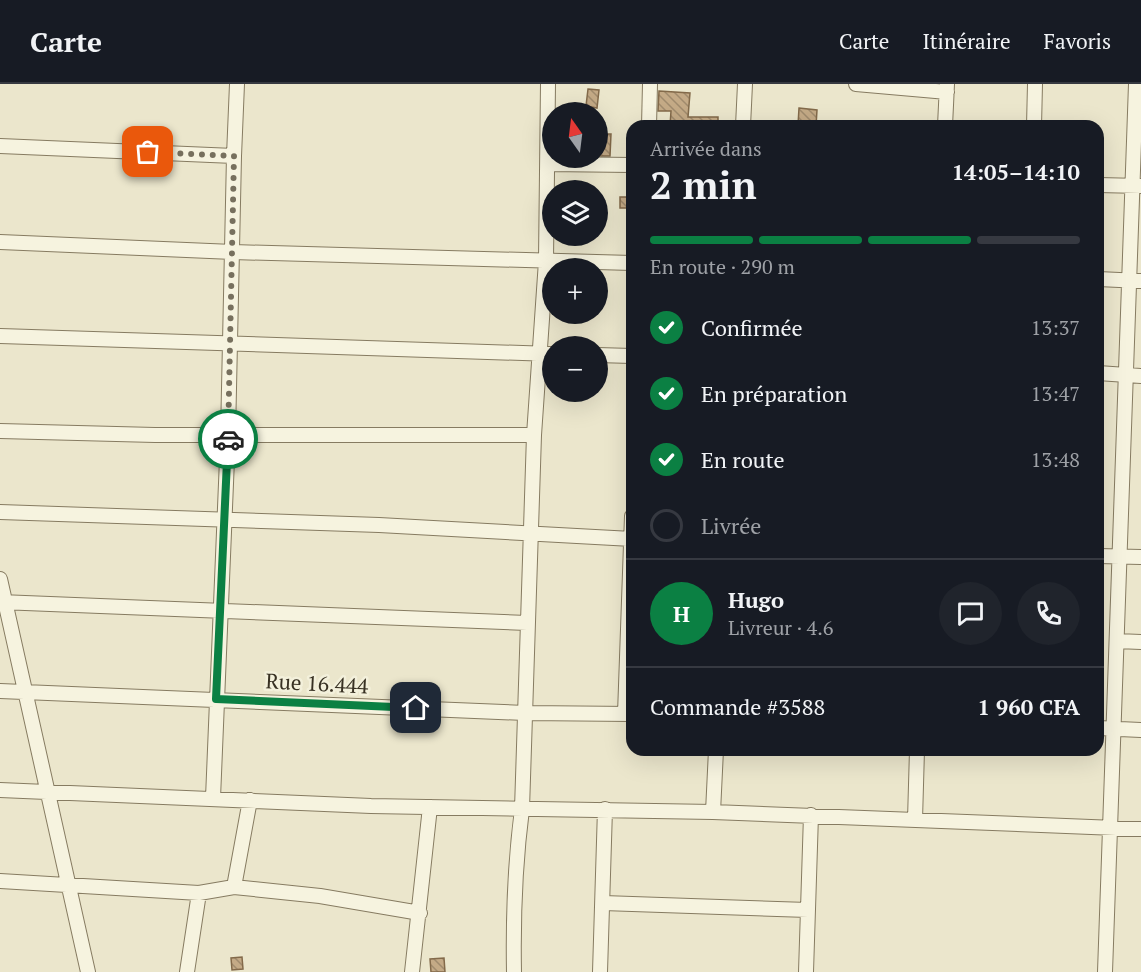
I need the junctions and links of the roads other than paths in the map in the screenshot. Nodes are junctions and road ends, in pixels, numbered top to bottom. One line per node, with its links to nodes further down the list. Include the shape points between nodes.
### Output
1 (237, 84): 15 (street)
2 (548, 84): 9 (street)
3 (650, 84): 10 (street)
4 (745, 84): 11 (street)
5 (856, 84): 8 (street)
6 (1035, 84): 13 (street)
7 (1136, 84): 20 (street)
8 (947, 88): 12 (street)
9 (548, 102)
10 (649, 120)
11 (743, 120)
12 (945, 120)
13 (1034, 120)
14 (0, 146): 15 (street)
15 (234, 156): 22 (street)
16 (608, 165): 17 (street)
17 (626, 165)
18 (548, 168): 23 (street)
19 (1104, 185): 20 (street)
20 (1137, 186): 28 (street)
21 (0, 242): 22 (street)
22 (233, 252): 24 (street); 30 (street)
23 (546, 258)
24 (542, 261)
25 (608, 262): 26 (street)
26 (626, 263)
27 (1104, 279): 28 (street)
28 (1135, 281): 35 (street)
29 (0, 336): 30 (street)
30 (230, 343): 31 (street); 39 (street)
31 (542, 354)
32 (608, 355): 33 (street)
33 (626, 356)
34 (1104, 373): 35 (street)
35 (1126, 375): 36 (street); 46 (street)
36 (1141, 376)
37 (542, 381): 40 (street)
38 (0, 431): 39 (street)
39 (228, 435): 40 (street); 42 (street)
40 (534, 435): 43 (street)
41 (0, 512): 42 (street)
42 (224, 519): 43 (street); 50 (street)
43 (530, 534): 44 (street); 51 (street)
44 (626, 539)
45 (1104, 555): 46 (street)
46 (1120, 556): 47 (street); 52 (street)
47 (1141, 557)
48 (0, 579): 49 (street)
49 (2, 602): 50 (street); 55 (street)
50 (219, 611): 51 (street); 56 (street)
51 (527, 623): 57 (street)
52 (1117, 641): 53 (street); 60 (street)
53 (1141, 642)
54 (0, 691): 55 (street, Rue 16.444)
55 (26, 692): 56 (street, Rue 16.444); 65 (street)
56 (216, 699): 57 (street, Rue 16.444); 66 (street)
57 (525, 713): 58 (street, Rue 16.444); 69 (street)
58 (626, 714)
59 (1104, 728): 60 (street)
60 (1114, 729): 61 (street); 74 (street)
61 (1141, 730)
62 (716, 756): 71 (street)
63 (917, 756): 73 (street)
64 (0, 790): 65 (street)
65 (48, 792): 66 (street); 77 (street)
66 (213, 798): 67 (street)
67 (250, 800): 68 (street); 78 (street)
68 (430, 807): 69 (street); 82 (street)
69 (522, 809): 70 (street); 86 (street, via 516,858)
70 (605, 809): 71 (street); 80 (street)
71 (713, 812): 72 (street)
72 (811, 815): 73 (street); 81 (street)
73 (915, 820): 74 (street)
74 (1110, 828): 75 (street); 89 (street)
75 (1141, 829)
76 (0, 881): 77 (street)
77 (67, 884): 79 (street); 83 (street)
78 (234, 887): 79 (street); 82 (street)
79 (199, 893): 84 (street)
80 (603, 903): 81 (street); 87 (street)
81 (808, 910): 88 (street)
82 (420, 913): 85 (street)
83 (88, 972)
84 (187, 972)
85 (412, 972)
86 (514, 972)
87 (600, 972)
88 (806, 972)
89 (1105, 972)

